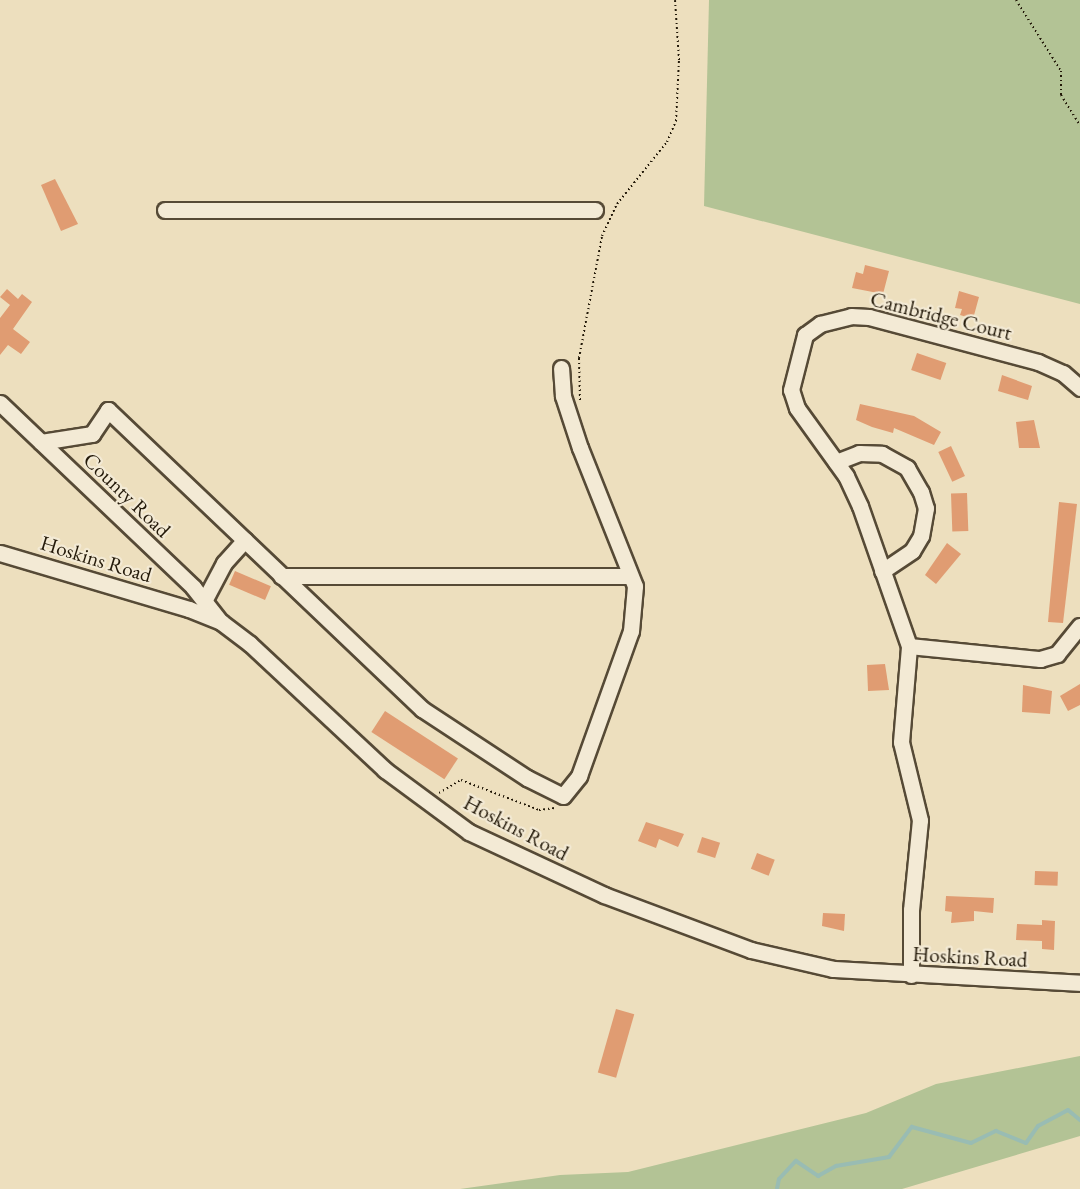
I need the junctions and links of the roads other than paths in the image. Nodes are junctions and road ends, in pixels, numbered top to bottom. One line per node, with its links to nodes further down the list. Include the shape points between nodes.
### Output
1 (165, 210): 2 (street)
2 (595, 210)
3 (561, 368): 12 (street, via 566,407)
4 (1080, 388): 7 (street, Cambridge Court, via 1064,373 1038,362 869,317 851,316 820,324 805,335 791,390 806,422)
5 (0, 403): 6 (street, County Road)
6 (41, 442): 8 (street, via 92,434 108,410); 13 (street, County Road)
7 (836, 462): 10 (street, Cambridge Court, via 860,506); 10 (street, via 859,453 882,454 907,468 921,492 926,508 921,536 912,551)
8 (245, 540): 11 (street); 13 (street, via 224,563)
9 (0, 553): 14 (street, Hoskins Road)
10 (882, 571): 16 (street, Cambridge Court)
11 (281, 576): 12 (street); 12 (street, via 422,709 527,778 563,796 579,776 631,631 635,586)
12 (630, 576)
13 (204, 601): 14 (street, County Road)
14 (221, 622): 17 (street, Hoskins Road, via 250,644 385,770 469,832 526,860 721,939 833,969)
15 (1080, 626): 16 (street, via 1057,654 1040,660)
16 (909, 646): 17 (street, Cambridge Court, via 901,742 920,820 911,910)
17 (911, 975): 18 (street, Hoskins Road)
18 (1080, 983)

